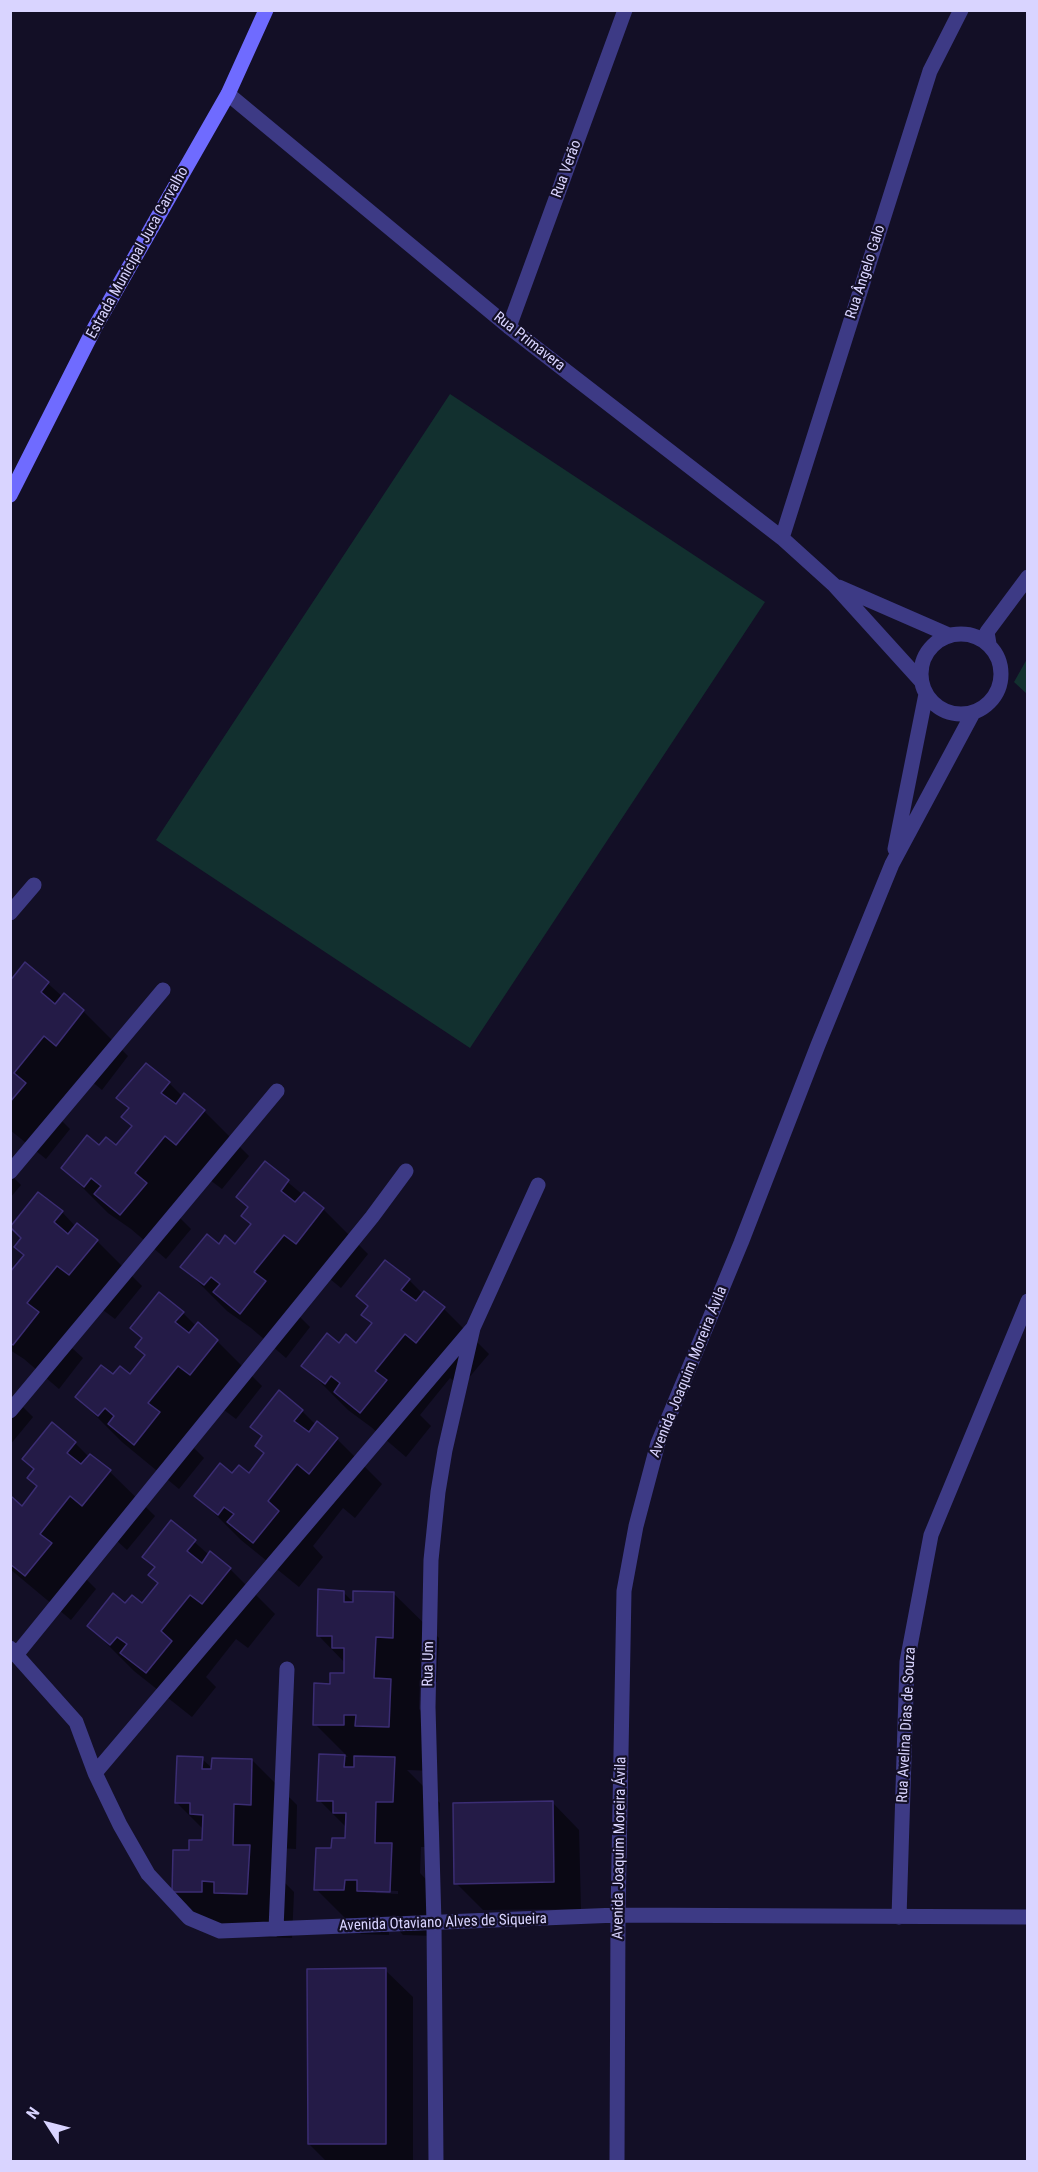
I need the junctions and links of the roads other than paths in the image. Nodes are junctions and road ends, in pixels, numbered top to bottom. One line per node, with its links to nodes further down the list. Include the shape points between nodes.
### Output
1 (266, 10): 4 (street, Estrada Municipal Juca Carvalho)
2 (625, 10): 5 (street, Rua Verão)
3 (961, 10): 7 (street, Rua Ângelo Galo, via 930,71)
4 (228, 94): 5 (street, Rua Primavera); 6 (street, Estrada Municipal Juca Carvalho, via 95,327)
5 (509, 327): 7 (street, Rua Primavera)
6 (10, 495)
7 (782, 538): 9 (street, Rua Primavera)
8 (1028, 577): 11 (street, via 987,632)
9 (834, 585): 10 (street, Rua Primavera); 12 (street, Rua Primavera)
10 (949, 636): 11 (street, via 963,633); 12 (street, via 926,653 921,667)
11 (989, 644): 13 (street, via 1002,670 1000,684 994,698)
12 (923, 688): 13 (street, via 935,705 947,712); 14 (street, Avenida Joaquim Moreira Ávila)
13 (973, 713): 14 (street, Avenida Joaquim Moreira Ávila)
14 (892, 864): 28 (street, Avenida Joaquim Moreira Ávila, via 658,1443 636,1526 624,1591)
15 (34, 885): 16 (street)
16 (10, 913)
17 (163, 990): 20 (street)
18 (278, 1091): 24 (street)
19 (406, 1171): 25 (street)
20 (10, 1172)
21 (538, 1185): 23 (street, Rua Um)
22 (1028, 1301): 29 (street, Rua Avelina Dias de Souza, via 931,1534 907,1662)
23 (473, 1328): 27 (street); 31 (street, Rua Um, via 445,1450 431,1560 428,1707)
24 (10, 1411)
25 (13, 1651): 27 (street, Avenida Otaviano Alves de Siqueira, via 76,1722)
26 (287, 1669): 32 (street)
27 (95, 1773): 32 (street, Avenida Otaviano Alves de Siqueira, via 148,1874 189,1918 220,1931)
28 (618, 1915): 29 (street, Avenida Otaviano Alves de Siqueira); 31 (street, Avenida Otaviano Alves de Siqueira); 34 (street, Avenida Joaquim Moreira Ávila)
29 (899, 1917): 30 (street, Avenida Otaviano Alves de Siqueira)
30 (1028, 1917)
31 (434, 1923): 32 (street, Avenida Otaviano Alves de Siqueira); 33 (street, Rua Um)
32 (276, 1929)
33 (436, 2162)
34 (617, 2162)

